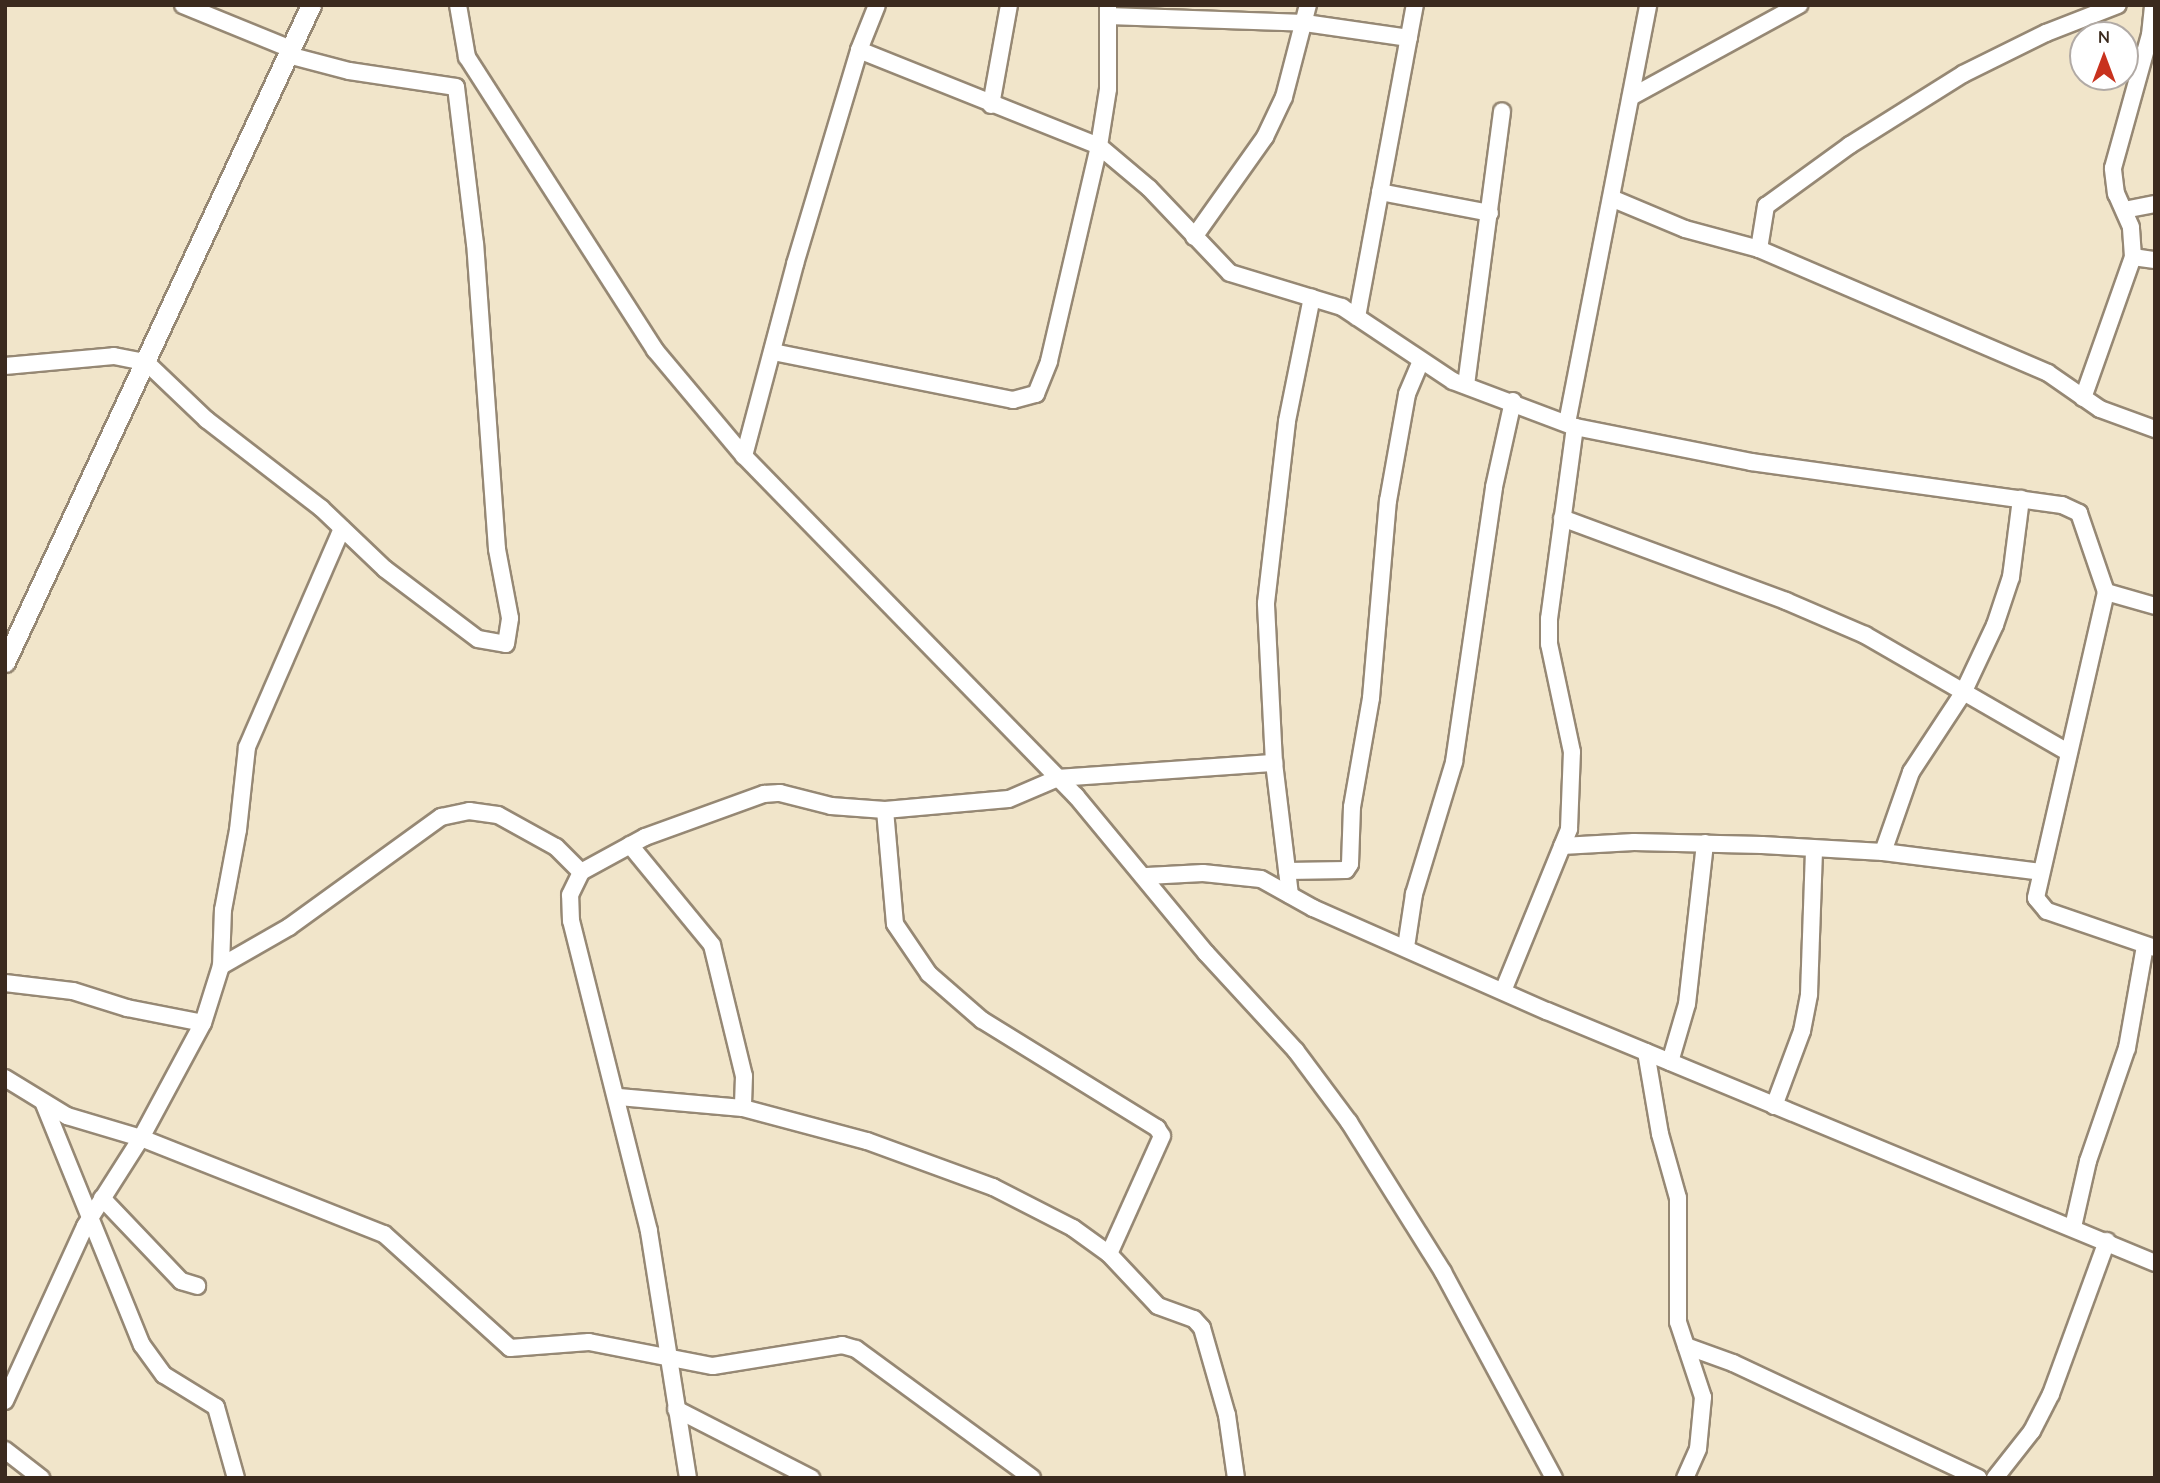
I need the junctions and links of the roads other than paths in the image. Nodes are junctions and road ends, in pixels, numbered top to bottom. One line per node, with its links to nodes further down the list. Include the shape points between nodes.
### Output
1 (183, 5): 17 (street)
2 (310, 5): 17 (main road)
3 (458, 5): 18 (street, via 467,57)
4 (877, 5): 16 (street)
5 (1009, 5): 21 (street)
6 (1308, 5): 14 (street)
7 (1415, 5): 15 (street)
8 (1648, 5): 20 (street)
9 (1799, 5): 20 (street)
10 (2118, 5): 30 (street, via 2046,33 1963,74 1850,145 1766,206)
11 (2153, 5): 27 (street, via 2150,35 2113,168)
12 (1108, 11): 13 (street); 23 (street, via 1108,89)
13 (1204, 12): 14 (street)
14 (1305, 23): 15 (street); 29 (street, via 1284,97 1265,137)
15 (1409, 38): 24 (street)
16 (859, 50): 21 (street); 35 (street)
17 (290, 52): 19 (street, via 349,71); 36 (main road)
18 (483, 84): 19 (street); 44 (street, via 655,350)
19 (456, 87): 47 (street, via 475,244 495,536 510,618 506,644 478,639 385,569)
20 (1631, 97): 25 (street)
21 (990, 105): 23 (street)
22 (1502, 111): 28 (street)
23 (1099, 146): 29 (street, via 1149,188); 35 (street, via 1049,361 1036,394 1013,400)
24 (1380, 192): 28 (street); 34 (street)
25 (1611, 198): 30 (street, via 1685,229); 42 (street)
26 (2155, 204): 27 (street)
27 (2124, 210): 31 (street, via 2132,228)
28 (1490, 213): 39 (street)
29 (1194, 237): 33 (street, via 1230,273)
30 (1759, 249): 40 (street, via 2048,373)
31 (2133, 257): 32 (street); 40 (street)
32 (2155, 260)
33 (1312, 297): 34 (street); 53 (street, via 1287,421 1265,603)
34 (1357, 317): 37 (street)
35 (772, 352): 44 (street)
36 (146, 362): 38 (street, via 114,355); 47 (street, via 207,420); 50 (main road)
37 (1420, 363): 39 (street); 61 (street, via 1407,394 1388,501 1371,698 1352,807 1350,864 1346,870)
38 (5, 366)
39 (1466, 385): 41 (street)
40 (2083, 398): 43 (street)
41 (1513, 401): 42 (street); 66 (street, via 1494,487 1454,762 1414,894)
42 (1571, 425): 45 (street, via 1751,462); 46 (street)
43 (2155, 429)
44 (744, 456): 54 (street)
45 (2021, 499): 48 (street, via 2062,505 2079,513); 51 (street, via 2011,576 1996,625)
46 (1562, 518): 51 (street, via 1831,620); 58 (street, via 1549,644 1572,752 1571,811)
47 (342, 529): 68 (street, via 247,747 223,909)
48 (2106, 592): 49 (street); 52 (street)
49 (2155, 606)
50 (5, 662)
51 (1963, 693): 52 (street); 60 (street, via 1911,772)
52 (2068, 752): 63 (street)
53 (1273, 764): 54 (street); 61 (street)
54 (1058, 778): 55 (street, via 1009,799); 64 (street)
55 (885, 810): 57 (street, via 764,794); 84 (street, via 895,924 929,974 982,1020 1157,1128 1162,1136)
56 (1705, 844): 58 (street); 59 (street); 73 (street, via 1687,1004)
57 (630, 845): 62 (street); 78 (street, via 712,944 744,1076)
58 (1562, 846): 70 (street)
59 (1814, 849): 60 (street); 77 (street, via 1809,994 1802,1031)
60 (1883, 852): 63 (street)
61 (1287, 871): 65 (street)
62 (582, 872): 68 (street, via 556,846 498,815 469,811 440,817 289,927); 75 (street, via 570,895 571,921)
63 (2041, 872): 67 (street, via 2036,898 2046,911)
64 (1147, 876): 65 (street, via 1249,877); 98 (street, via 1206,953 1296,1051 1349,1122 1443,1272)
65 (1290, 895): 66 (street)
66 (1406, 947): 70 (street)
67 (2150, 947): 82 (street, via 2127,1048 2088,1161)
68 (221, 967): 71 (street)
69 (5, 983): 71 (street, via 73,991 127,1008)
70 (1503, 991): 72 (street)
71 (203, 1023): 79 (street)
72 (1646, 1052): 73 (street); 87 (street, via 1660,1134 1678,1198 1678,1322)
73 (1670, 1062): 77 (street)
74 (5, 1078): 76 (street)
75 (619, 1097): 78 (street); 88 (street, via 649,1231)
76 (44, 1104): 79 (street); 81 (street)
77 (1774, 1106): 82 (street)
78 (743, 1108): 84 (street, via 921,1158 1073,1228)
79 (141, 1138): 80 (street); 88 (street, via 384,1234 510,1348 589,1342)
80 (102, 1198): 81 (street); 86 (street, via 181,1281)
81 (91, 1215): 89 (street); 93 (street, via 142,1345 164,1375 216,1407)
82 (2073, 1227): 83 (street)
83 (2107, 1241): 85 (street); 101 (street, via 2051,1394 2032,1431)
84 (1110, 1254): 97 (street, via 1158,1306 1194,1319 1202,1328 1227,1415)
85 (2155, 1263)
86 (197, 1286)
87 (1686, 1346): 99 (street, via 1703,1397 1704,1420); 100 (street, via 1733,1363)
88 (667, 1359): 90 (street); 96 (street, via 730,1366 842,1345 856,1349)
89 (5, 1401)
90 (676, 1409): 94 (street); 95 (street)
91 (5, 1450): 92 (street)
92 (41, 1478)
93 (236, 1478)
94 (688, 1478)
95 (811, 1478)
96 (1032, 1478)
97 (1236, 1478)
98 (1554, 1478)
99 (1685, 1478)
100 (1978, 1478)
101 (1995, 1478)

